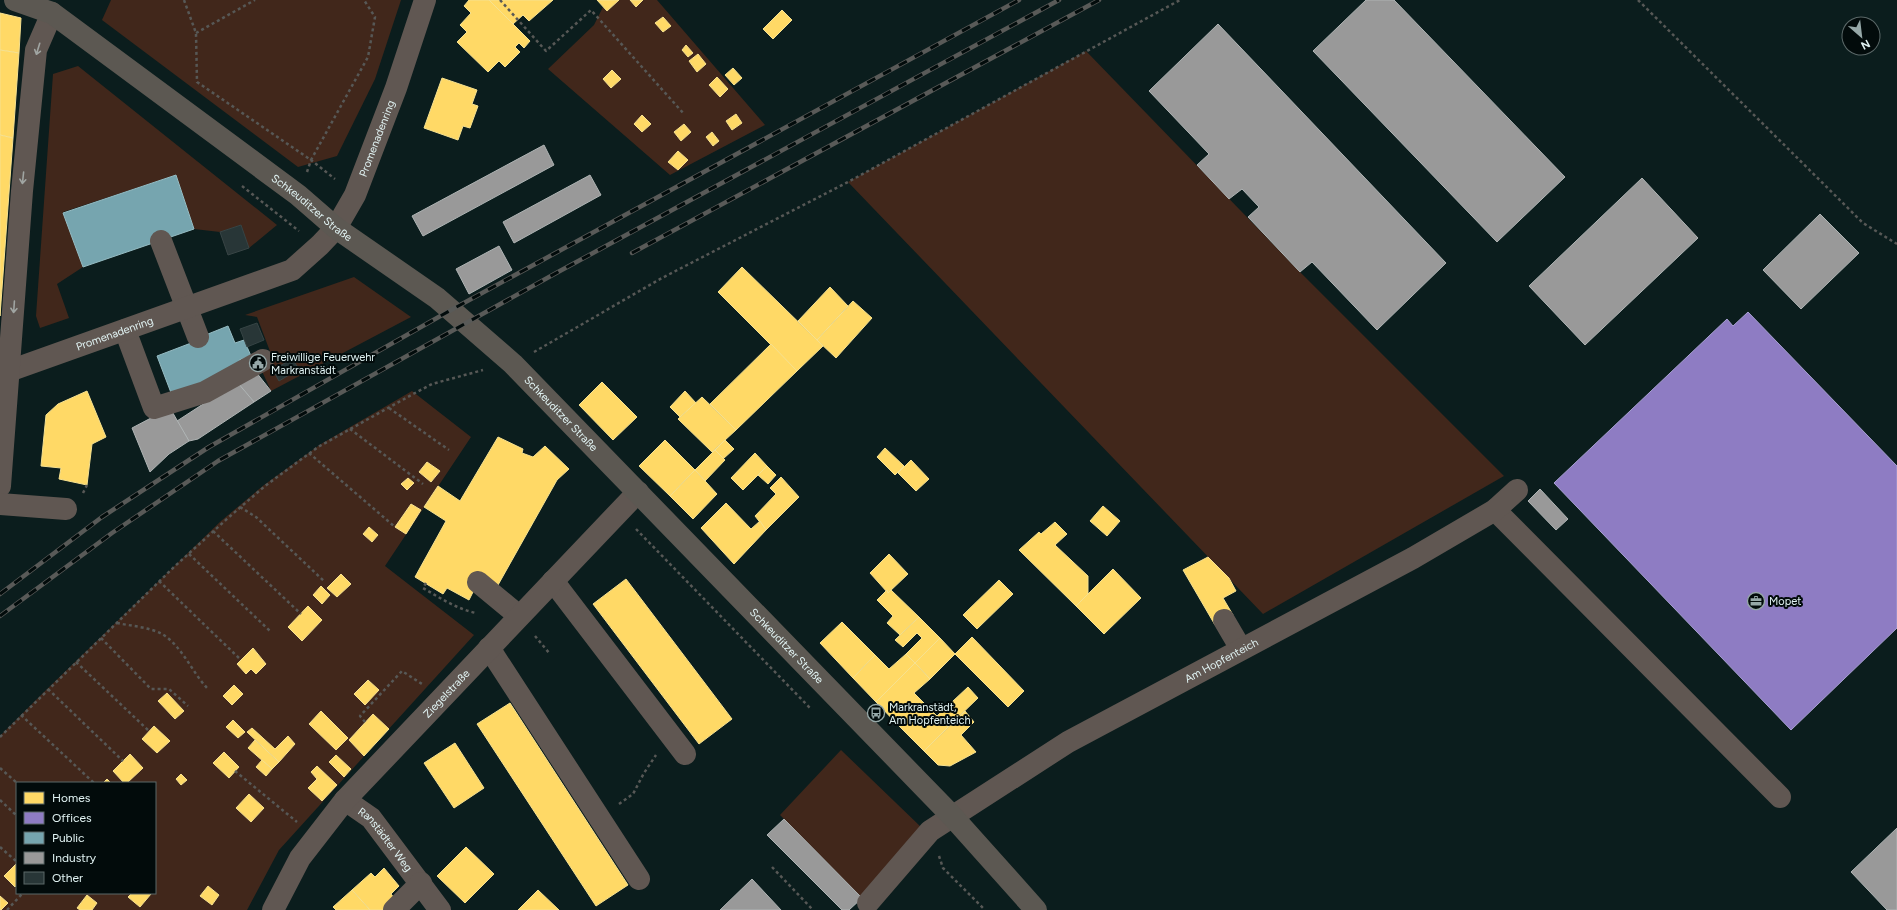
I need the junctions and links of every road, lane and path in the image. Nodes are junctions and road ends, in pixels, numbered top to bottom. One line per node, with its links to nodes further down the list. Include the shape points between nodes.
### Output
1 (15, 0): 9 (main road, Schkeuditzer Straße)
2 (184, 0): 10 (path)
3 (255, 0): 10 (path)
4 (364, 0): 12 (path, via 375,17 368,57)
5 (425, 0): 15 (street, Promenadenring, via 396,88)
6 (500, 0): 11 (path, via 546,51 591,10)
7 (1180, 0): 24 (path, via 848,182 662,278)
8 (1638, 0): 18 (path, via 1863,223)
9 (60, 6): 14 (main road, Schkeuditzer Straße); 27 (street, one-way to 27, via 36,50)
10 (196, 33): 12 (path, via 198,82)
11 (684, 114)
12 (311, 160): 14 (path); 15 (path)
13 (241, 185): 19 (path)
14 (298, 195): 16 (main road, Schkeuditzer Straße)
15 (355, 195): 16 (street, Promenadenring)
16 (336, 228): 19 (street, Promenadenring); 24 (main road, Schkeuditzer Straße, via 437,298)
17 (161, 241): 20 (street)
18 (1897, 244)
19 (320, 245): 20 (street, Promenadenring, via 292,270)
20 (186, 308): 21 (street, Promenadenring); 22 (street)
21 (125, 330): 23 (street, via 154,408 205,392); 27 (street, Promenadenring)
22 (198, 337)
23 (263, 360)
24 (513, 364): 26 (path); 36 (main road, Schkeuditzer Straße)
25 (478, 366): 26 (path)
26 (482, 370): 28 (path); 29 (path, via 432,384)
27 (5, 371): 34 (street)
28 (488, 375)
29 (388, 408): 30 (path); 31 (path)
30 (350, 429): 32 (path); 33 (path)
31 (449, 450)
32 (309, 453): 38 (path); 42 (path)
33 (423, 484)
34 (0, 486)
35 (1517, 490): 40 (street, Am Hopfenteich)
36 (638, 492): 41 (street, Ziegelstraße); 80 (main road, Schkeuditzer Straße)
37 (0, 504): 39 (street)
38 (240, 507): 43 (path); 47 (path, via 256,517)
39 (66, 509)
40 (1495, 510): 57 (street, Am Hopfenteich, via 1413,558); 76 (street)
41 (620, 512): 45 (street, Ziegelstraße); 64 (path)
42 (395, 528)
43 (213, 531): 44 (path); 50 (path)
44 (188, 554): 46 (path); 54 (path)
45 (553, 581): 53 (street, Ziegelstraße); 68 (street)
46 (159, 582): 52 (path); 58 (path)
47 (325, 582)
48 (478, 582): 53 (street)
49 (426, 583): 53 (path, via 424,588 464,611)
50 (301, 614)
51 (1224, 620): 57 (street)
52 (117, 623): 55 (path); 60 (path, via 162,634 194,669 199,680)
53 (513, 623): 56 (street, Ziegelstraße)
54 (270, 630)
55 (101, 638): 59 (path); 63 (path, via 151,689 169,689)
56 (489, 648): 62 (street, Ziegelstraße); 81 (street)
57 (1241, 649): 80 (street, Am Hopfenteich, via 1068,742)
58 (241, 660)
59 (76, 662): 61 (path); 67 (path)
60 (207, 688)
61 (48, 689): 65 (path); 71 (path)
62 (443, 697): 66 (path, via 402,671 360,716); 78 (street, Ziegelstraße)
63 (188, 706)
64 (813, 711)
65 (21, 716): 69 (path); 75 (path)
66 (365, 722)
67 (149, 732)
68 (671, 735): 70 (street); 81 (path, via 644,773 634,794)
69 (0, 737)
70 (685, 754)
71 (123, 761)
72 (0, 768): 74 (path)
73 (235, 771): 83 (path)
74 (16, 782)
75 (93, 782)
76 (1780, 797)
77 (0, 800): 79 (path)
78 (345, 800): 83 (street, Ziegelstraße); 88 (street, Ranstädter Weg, via 371,818)
79 (16, 815)
80 (952, 816): 82 (street, Am Hopfenteich); 97 (main road, Schkeuditzer Straße)
81 (599, 817): 87 (street)
82 (930, 831): 90 (street, Am Hopfenteich); 96 (path, via 943,868)
83 (315, 838): 92 (street, Ziegelstraße, via 300,858)
84 (0, 847): 85 (path)
85 (16, 861)
86 (772, 867): 95 (path)
87 (639, 879)
88 (421, 884): 93 (street); 94 (street, Ranstädter Weg)
89 (22, 894): 91 (path)
90 (868, 903)
91 (7, 910)
92 (273, 910)
93 (394, 910)
94 (440, 910)
95 (813, 910)
96 (985, 910)
97 (1036, 910)

